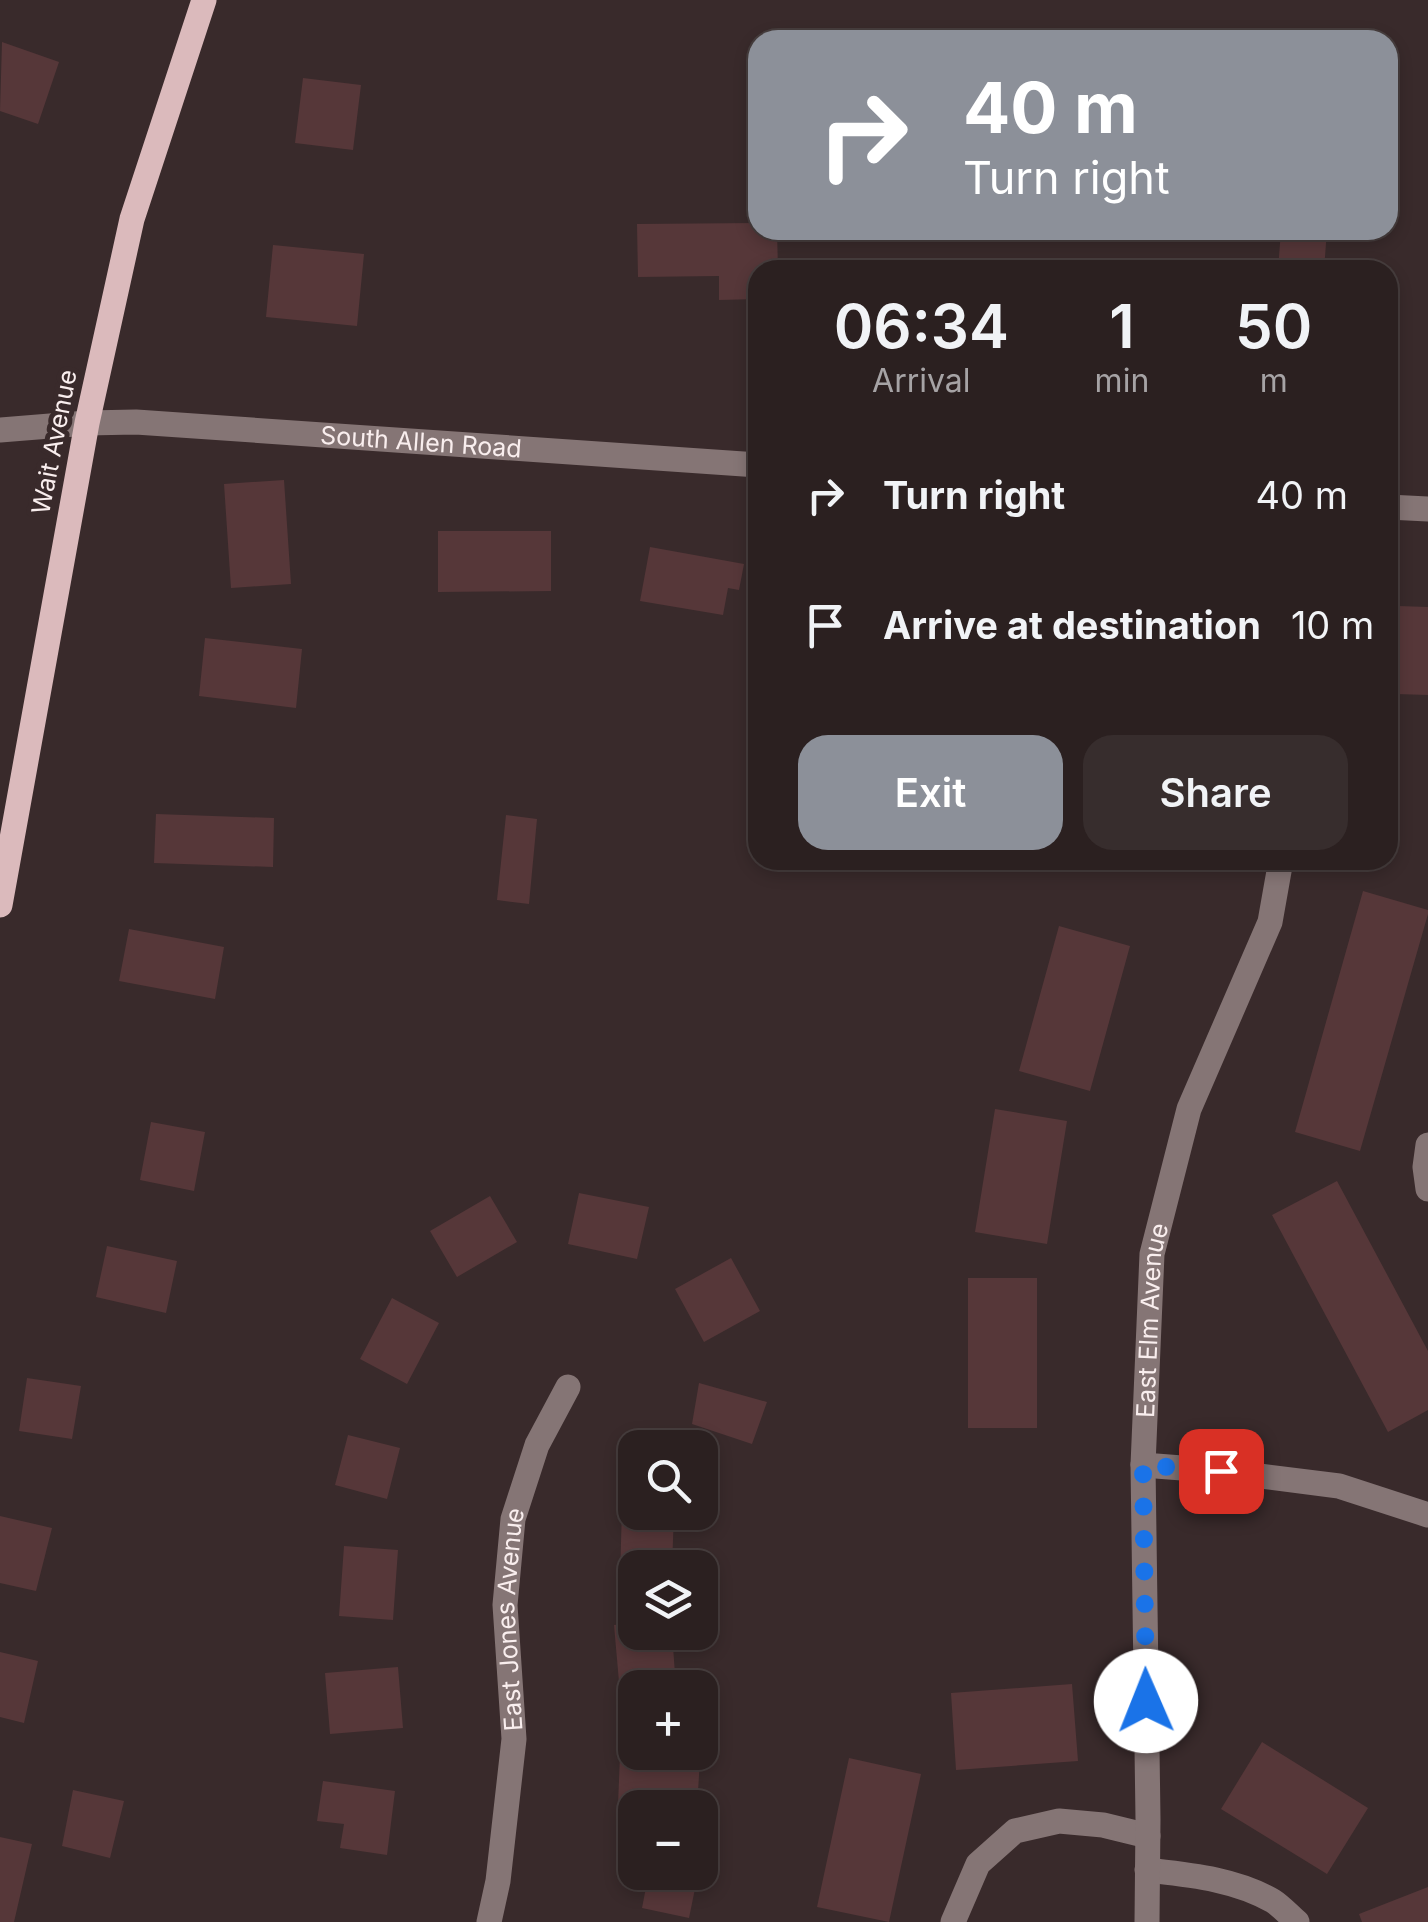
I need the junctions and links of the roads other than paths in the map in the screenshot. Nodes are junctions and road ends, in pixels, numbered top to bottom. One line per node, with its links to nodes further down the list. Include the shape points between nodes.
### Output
1 (204, 0): 2 (main road, Wait Avenue, via 132,219)
2 (87, 423): 3 (street, South Allen Road); 4 (street, South Allen Road); 8 (main road, Wait Avenue)
3 (0, 430)
4 (748, 464)
5 (1398, 508): 6 (street)
6 (1428, 509)
7 (1279, 870): 12 (street, East Elm Avenue, via 1270,922 1188,1109 1152,1254)
8 (0, 905)
9 (1428, 1145): 10 (street)
10 (1428, 1189)
11 (568, 1387): 16 (street, East Jones Avenue, via 537,1445 512,1519 505,1605 514,1740)
12 (1143, 1465): 13 (street, via 1340,1486); 14 (street, East Elm Avenue)
13 (1428, 1516)
14 (1148, 1836): 15 (street, East Elm Avenue); 17 (street, via 1059,1821 1015,1831 978,1864)
15 (1148, 1870): 18 (street, East Elm Avenue); 19 (street, via 1212,1878 1274,1901)
16 (490, 1922)
17 (953, 1922)
18 (1147, 1922)
19 (1297, 1922)

